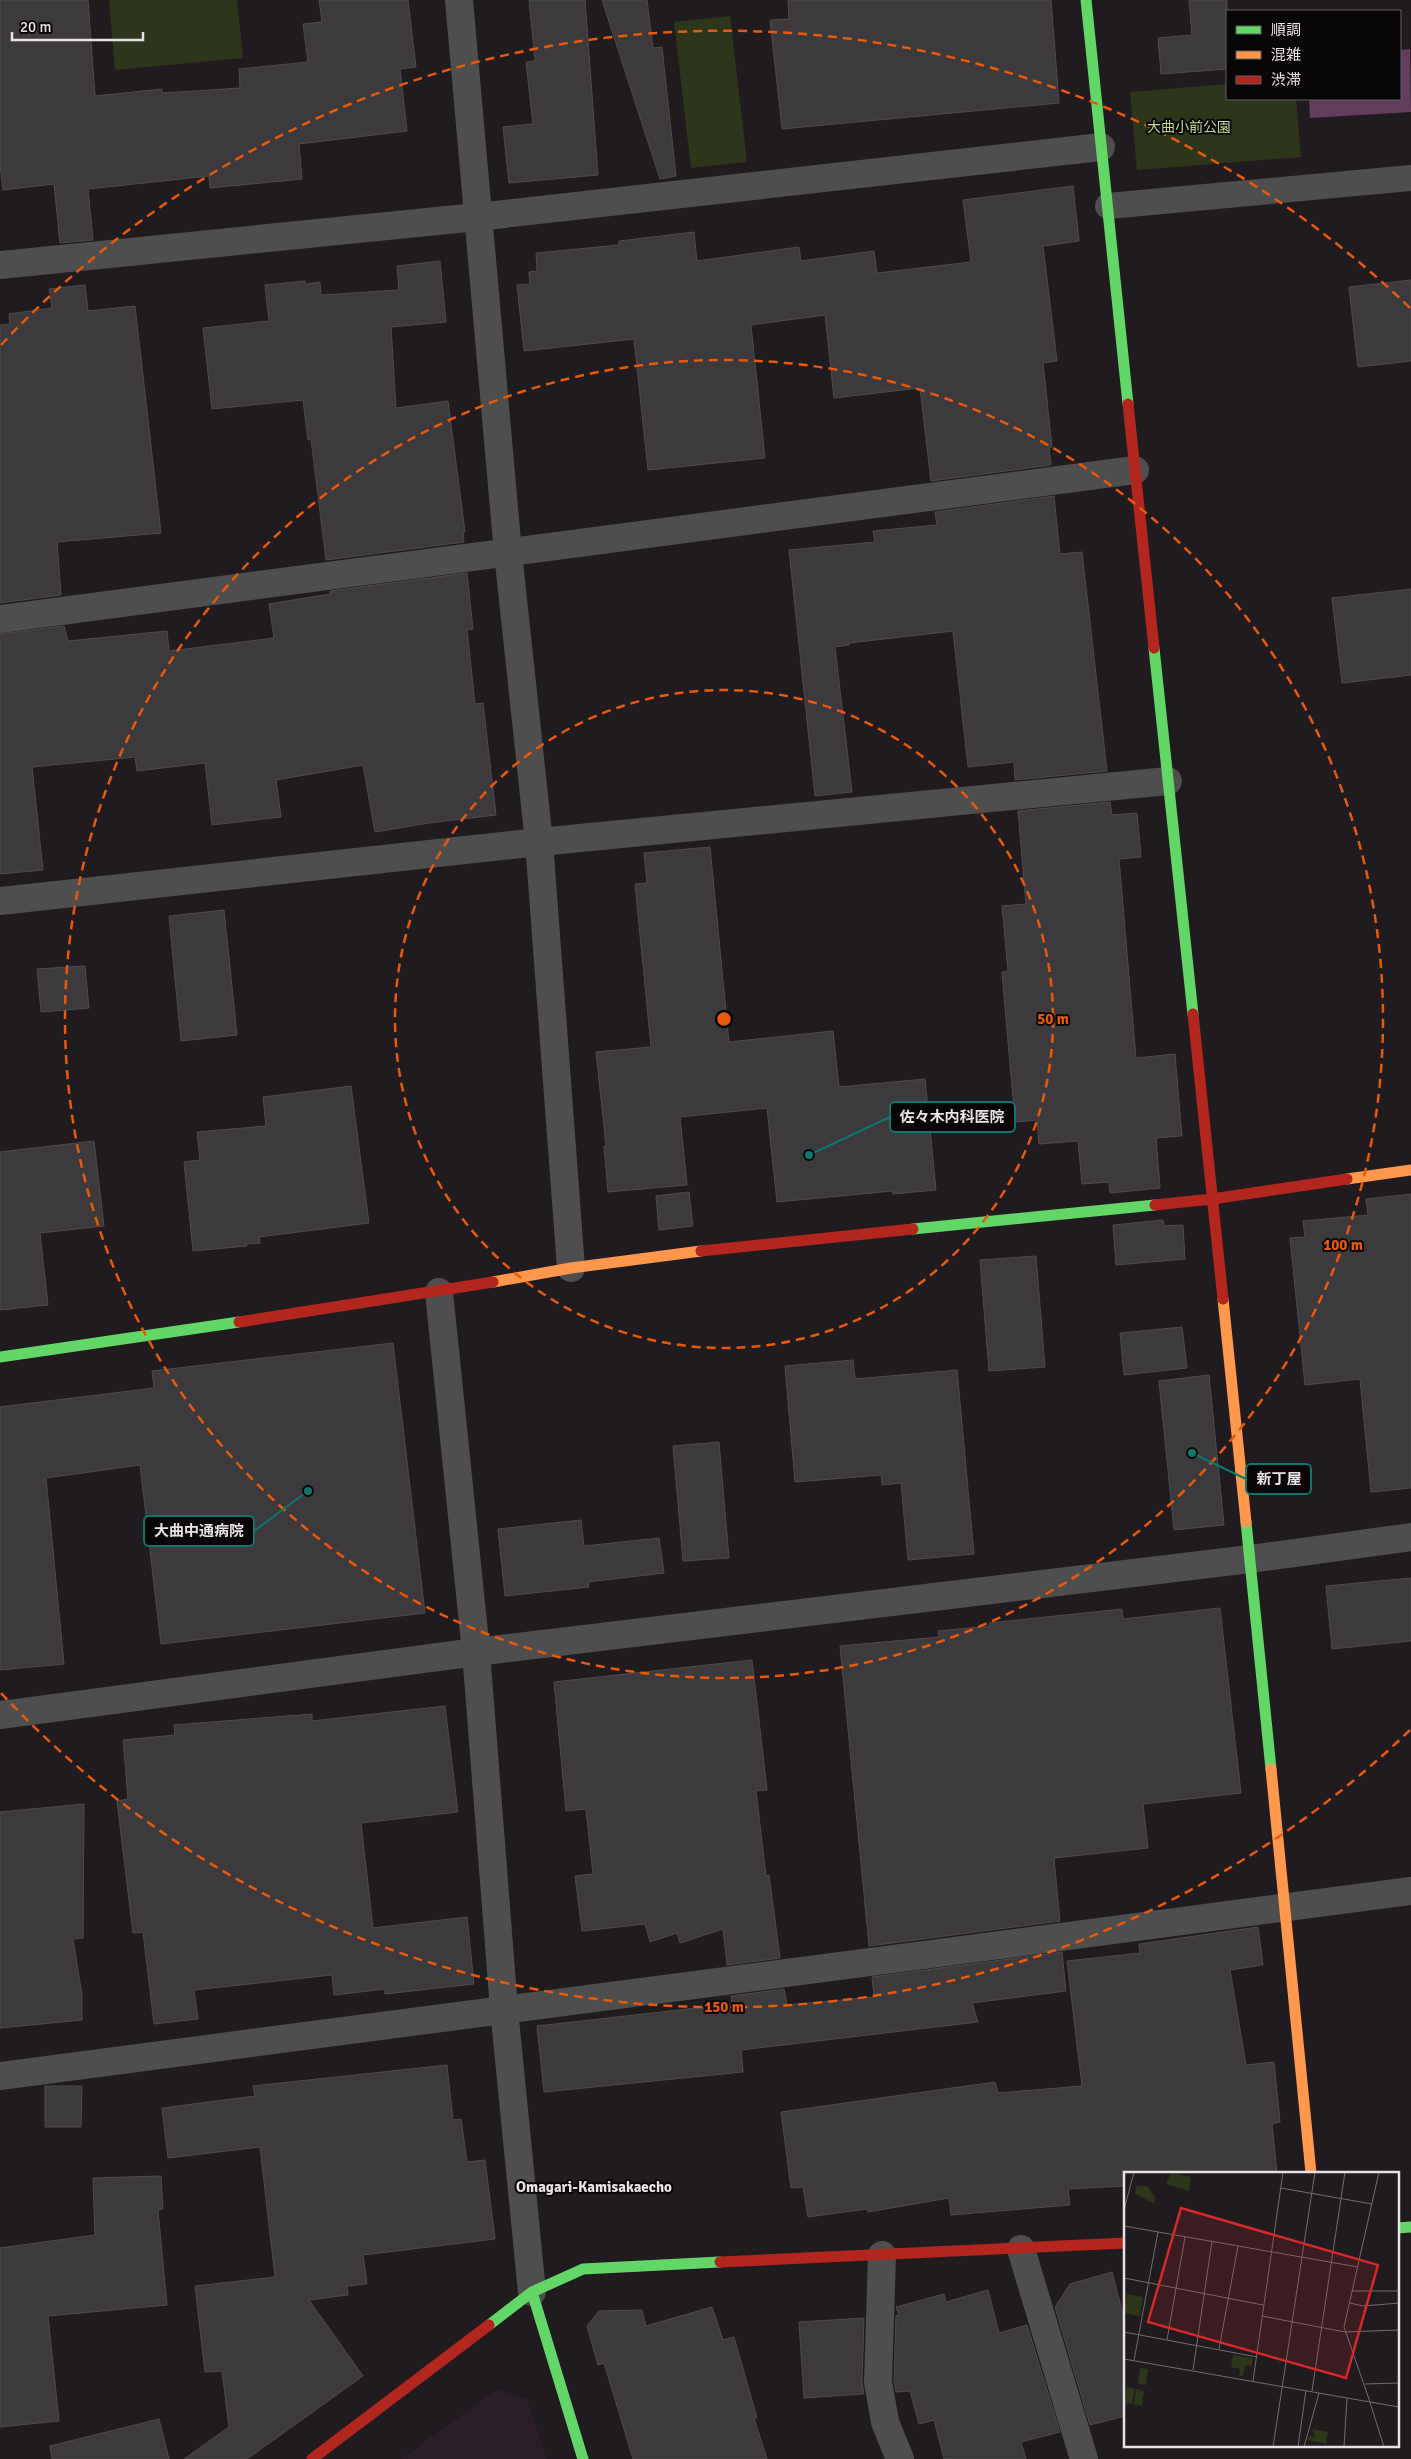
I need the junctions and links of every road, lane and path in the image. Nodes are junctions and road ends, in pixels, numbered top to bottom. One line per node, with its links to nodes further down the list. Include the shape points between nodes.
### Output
1 (458, 0): 6 (street)
2 (1086, 0): 3 (street)
3 (1101, 147): 5 (street); 6 (street)
4 (1411, 178): 5 (lane)
5 (1108, 206): 8 (street)
6 (477, 216): 7 (street); 9 (street)
7 (0, 265)
8 (1135, 470): 9 (street); 11 (street)
9 (508, 553): 10 (street); 12 (street)
10 (0, 620)
11 (1168, 781): 12 (street); 15 (street)
12 (539, 842): 13 (street); 16 (street)
13 (0, 901)
14 (1411, 1170): 15 (street)
15 (1212, 1198): 16 (street); 20 (street)
16 (571, 1268): 17 (street)
17 (439, 1292): 18 (street); 21 (street)
18 (0, 1357)
19 (1411, 1537): 20 (street)
20 (1250, 1559): 21 (street); 24 (street)
21 (476, 1652): 22 (street); 25 (street)
22 (0, 1715)
23 (1411, 1891): 24 (street)
24 (1285, 1907): 25 (street); 27 (street)
25 (504, 2009): 26 (street); 33 (street)
26 (0, 2076)
27 (1311, 2172)
28 (1411, 2227): 29 (street)
29 (1398, 2228)
30 (1124, 2243): 31 (street)
31 (1021, 2249): 32 (street); 37 (street)
32 (882, 2255): 33 (street, via 583,2269); 36 (street, via 878,2382 885,2422)
33 (532, 2292): 34 (street); 35 (street)
34 (312, 2459)
35 (583, 2459)
36 (900, 2459)
37 (1084, 2459)

